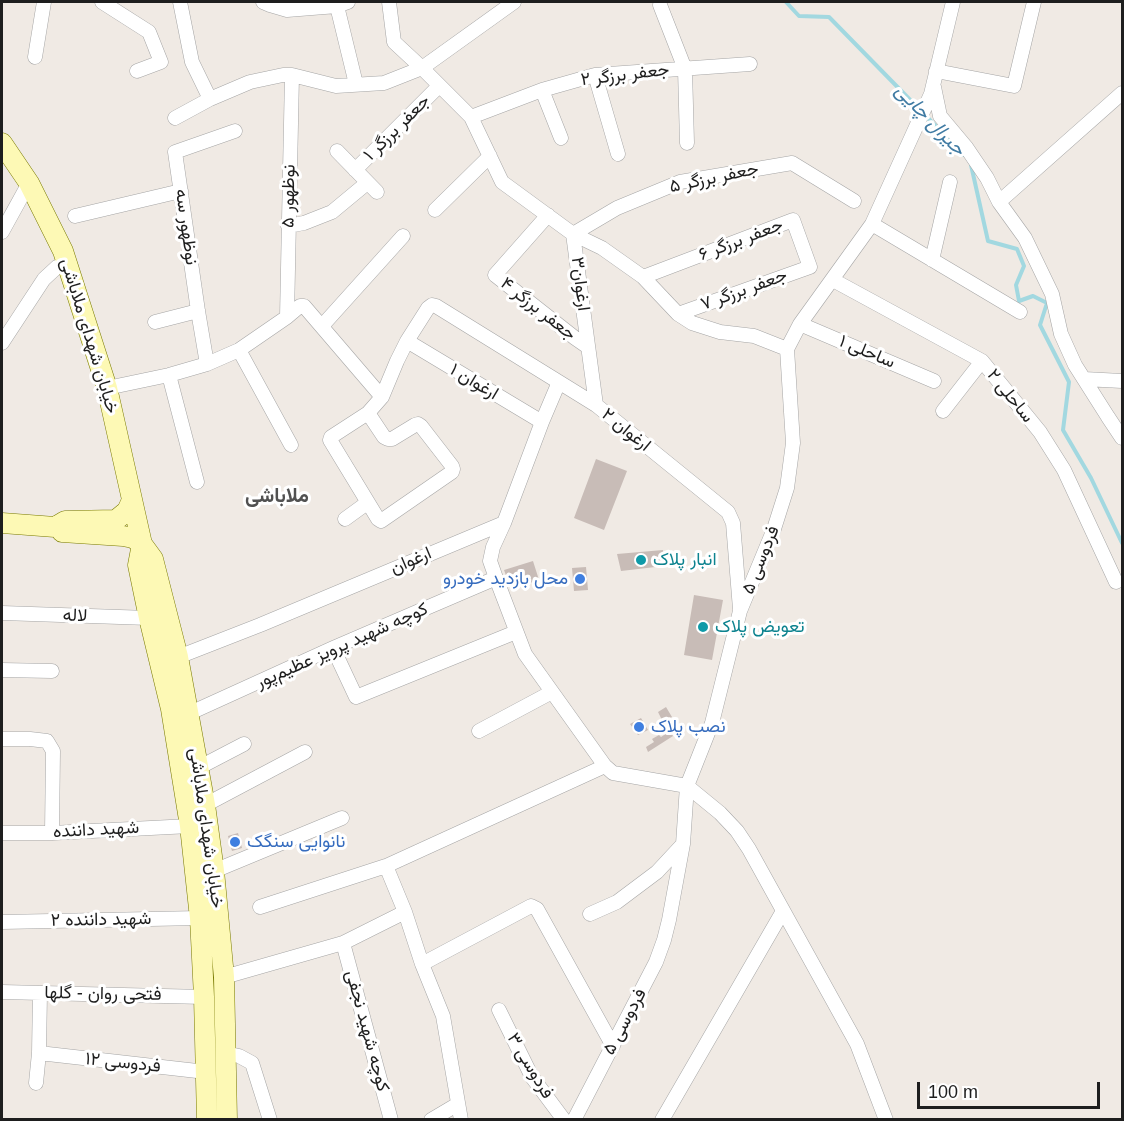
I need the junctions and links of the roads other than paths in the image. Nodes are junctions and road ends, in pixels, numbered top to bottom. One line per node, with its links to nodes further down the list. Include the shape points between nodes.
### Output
1 (44, 2): 11 (street)
2 (102, 2): 15 (street, via 149,32 161,62)
3 (180, 2): 23 (street, via 192,62)
4 (389, 2): 13 (street, via 394,42)
5 (514, 2): 13 (street)
6 (953, 2): 18 (street)
7 (1034, 2): 18 (street, via 1014,86)
8 (269, 3): 9 (street, via 287,10)
9 (342, 4): 19 (street)
10 (660, 5): 14 (street)
11 (35, 57)
12 (750, 64): 14 (street, جعفر برزگر ۲)
13 (422, 68): 19 (street, via 384,82); 20 (street)
14 (685, 69): 17 (street, جعفر برزگر ۲); 29 (street)
15 (137, 71)
16 (292, 75): 19 (street, via 336,86); 23 (street, via 250,82); 43 (street, نوظهور ۵)
17 (595, 75): 21 (street, جعفر برزگر ۲); 31 (street)
18 (933, 83): 38 (street, via 940,116 966,147); 42 (street)
19 (356, 84)
20 (440, 86): 24 (street); 33 (street, جعفر برزگر ۱)
21 (542, 90): 24 (street, جعفر برزگر ۲); 27 (street)
22 (1122, 93): 38 (street)
23 (210, 99): 25 (street)
24 (471, 117): 32 (street)
25 (175, 118)
26 (235, 131): 36 (street, نوظهور سه, via 175,152)
27 (561, 138)
28 (2, 143): 35 (main road, خیابان شهدای ملاباشی)
29 (687, 143)
30 (337, 151): 33 (street)
31 (618, 154)
32 (490, 156): 39 (street); 40 (street, via 502,182)
33 (355, 170): 43 (street, via 372,187 332,212)
34 (950, 182): 47 (street)
35 (29, 183): 44 (street); 48 (main road, خیابان شهدای ملاباشی)
36 (181, 191): 41 (street); 52 (street, نوظهور سه)
37 (854, 201): 45 (street, جعفر برزگر ۵, via 792,163 680,182 617,208)
38 (999, 202): 67 (street, via 1025,238 1052,294 1061,334)
39 (435, 210)
40 (548, 215): 45 (street); 61 (street, جعفر برزگر ۴, via 495,274)
41 (75, 216)
42 (872, 224): 47 (street); 51 (street)
43 (288, 226): 55 (street, نوظهور ۵)
44 (2, 232)
45 (573, 234): 50 (street, via 602,248); 61 (street, ارغوان۳)
46 (403, 237): 58 (street)
47 (932, 260): 53 (street)
48 (67, 263): 60 (street, via 44,279); 71 (main road, خیابان شهدای ملاباشی)
49 (810, 267): 50 (street, جعفر برزگر ۶, via 793,220); 54 (street, جعفر برزگر ۷)
50 (643, 277): 54 (street)
51 (832, 280): 57 (street); 64 (street, ساحلی ۲)
52 (198, 310): 56 (street); 65 (street, نوظهور سه)
53 (1020, 312)
54 (678, 314): 62 (street, via 720,332 754,336)
55 (287, 317): 58 (street, via 304,306); 63 (street)
56 (155, 322)
57 (800, 324): 62 (street); 68 (street, ساحلی ۱)
58 (322, 326): 72 (street)
59 (408, 341): 70 (street, ارغوان ۲, via 428,308 436,306); 72 (street); 76 (street, ارغوان ۱)
60 (2, 344)
61 (588, 347): 73 (street, ارغوان۳)
62 (787, 349): 89 (street, فردوسی ۵, via 794,443 787,488)
63 (239, 350): 65 (street); 78 (street)
64 (982, 361): 74 (street); 88 (street, ساحلی ۲, via 1040,432 1064,470)
65 (207, 364): 66 (street)
66 (169, 375): 71 (street); 79 (street)
67 (1084, 379): 69 (street); 77 (street)
68 (934, 381)
69 (1122, 381)
70 (559, 382): 73 (street, ارغوان ۲); 76 (street)
71 (107, 388): 80 (main road, خیابان شهدای ملاباشی)
72 (382, 397): 75 (street)
73 (596, 405): 89 (street, ارغوان ۲, via 728,512 733,523)
74 (943, 411)
75 (368, 413): 81 (street, via 330,440); 81 (street, via 388,439 418,424 453,469 381,521)
76 (542, 422): 84 (street)
77 (1122, 438)
78 (291, 446)
79 (197, 482)
80 (132, 500): 85 (main road, via 116,520 65,521); 86 (main road, خیابان شهدای ملاباشی)
81 (367, 503): 82 (street)
82 (345, 519)
83 (2, 523): 85 (main road)
84 (504, 523): 87 (street, via 490,561); 94 (street, ارغوان)
85 (55, 527): 86 (main road, via 63,533 123,536)
86 (142, 544): 91 (main road, خیابان شهدای ملاباشی, via 138,565); 94 (main road, خیابان شهدای ملاباشی, via 153,559)
87 (496, 578): 92 (street); 93 (street, کوچه شهید پرویز عظیم‌پور)
88 (1116, 582)
89 (740, 611): 105 (street, فردوسی ۵, via 712,723)
90 (2, 613): 91 (street, لاله)
91 (149, 618): 108 (main road, خیابان شهدای ملاباشی, via 171,709)
92 (516, 632): 93 (street, via 356,697); 97 (street, via 525,654)
93 (333, 648): 98 (street, کوچه شهید پرویز عظیم‌پور)
94 (178, 657): 98 (main road, خیابان شهدای ملاباشی)
95 (2, 670): 96 (street)
96 (52, 671)
97 (552, 692): 99 (street); 103 (street)
98 (189, 713): 104 (main road, خیابان شهدای ملاباشی)
99 (479, 731)
100 (2, 739): 109 (street, via 46,741 53,751)
101 (244, 744): 104 (street)
102 (305, 752): 106 (street)
103 (605, 766): 105 (street, via 613,773); 112 (street)
104 (198, 768): 106 (main road, خیابان شهدای ملاباشی)
105 (687, 786): 111 (street, فردوسی ۵); 115 (street, via 737,831)
106 (205, 805): 113 (main road, خیابان شهدای ملاباشی)
107 (342, 818): 113 (street)
108 (190, 826): 109 (street, شهید داننده); 118 (main road, خیابان شهدای ملاباشی)
109 (52, 832): 110 (street, شهید داننده)
110 (2, 833)
111 (683, 843): 117 (street, via 657,872 617,902); 127 (street, فردوسی ۵, via 669,920 656,962)
112 (386, 866): 114 (street); 116 (street)
113 (214, 871): 122 (main road, خیابان شهدای ملاباشی)
114 (260, 907)
115 (783, 911): 141 (street); 142 (street, via 857,1044)
116 (405, 912): 120 (street); 121 (street)
117 (590, 914)
118 (200, 918): 119 (street, شهید داننده ۲); 125 (main road, خیابان شهدای ملاباشی)
119 (2, 922)
120 (343, 943): 122 (street); 136 (street, کوچه شهید نجفی)
121 (422, 964): 127 (street, via 531,906 537,909); 132 (street, via 443,1016)
122 (224, 977): 129 (main road, خیابان شهدای ملاباشی)
123 (2, 992): 124 (street, فتحی روان - گلها)
124 (40, 993): 125 (street, فتحی روان - گلها); 128 (street)
125 (204, 997): 130 (main road, خیابان شهدای ملاباشی)
126 (500, 1010): 139 (street, فردوسی ۳, via 532,1077)
127 (613, 1046): 140 (street, فردوسی ۵)
128 (39, 1053): 130 (street, فردوسی ۱۲); 131 (street)
129 (225, 1053): 134 (main road, خیابان شهدای ملاباشی); 135 (street, via 252,1063)
130 (206, 1072): 133 (main road, خیابان شهدای ملاباشی)
131 (36, 1083)
132 (458, 1104): 137 (street); 138 (street)
133 (207, 1119)
134 (227, 1119)
135 (270, 1119)
136 (391, 1119)
137 (431, 1119)
138 (461, 1119)
139 (564, 1119)
140 (574, 1119)
141 (662, 1119)
142 (886, 1119)

